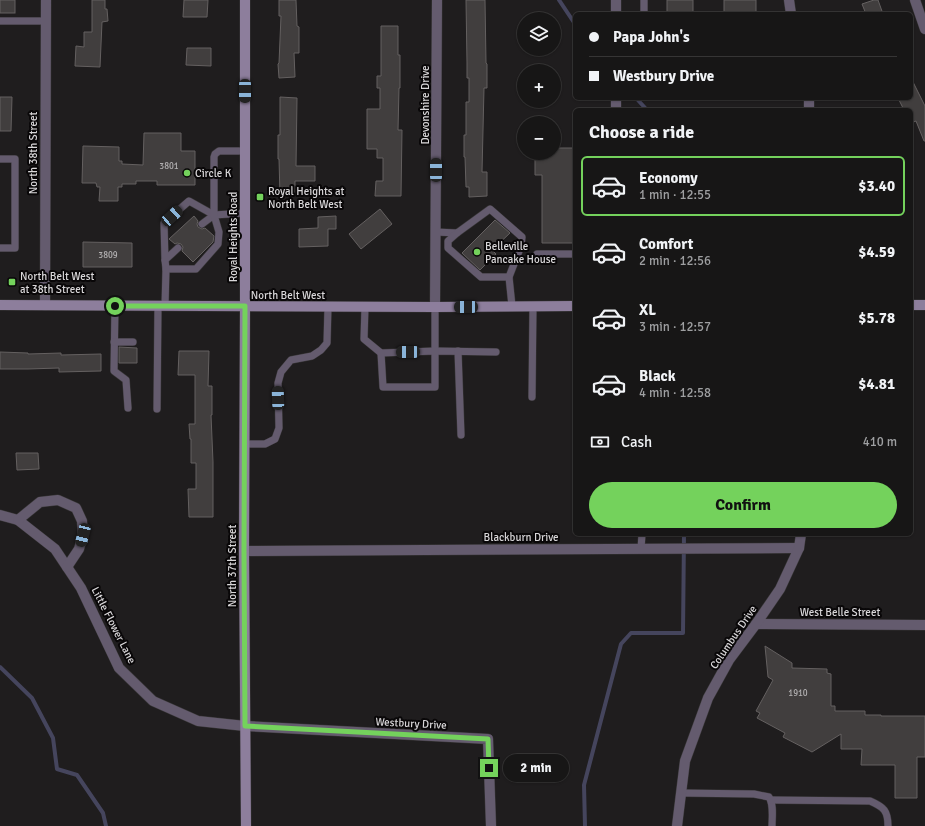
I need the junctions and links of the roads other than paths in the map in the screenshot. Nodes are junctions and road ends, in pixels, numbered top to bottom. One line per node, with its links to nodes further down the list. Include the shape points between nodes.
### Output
1 (46, 0): 12 (street, North 38th Street)
2 (244, 0): 14 (street, Royal Heights Road)
3 (437, 0): 19 (street, Devonshire Drive)
4 (616, 0): 8 (street)
5 (644, 0): 9 (lane)
6 (789, 0): 10 (street)
7 (915, 0): 13 (street)
8 (616, 12)
9 (644, 12)
10 (791, 12)
11 (0, 21): 12 (lane)
12 (46, 21): 29 (street, North 38th Street)
13 (925, 29)
14 (245, 151): 16 (street, Royal Heights Road); 17 (lane, via 219,151 214,156)
15 (0, 159): 21 (lane, via 14,159 15,248)
16 (245, 213): 17 (lane); 34 (street, Royal Heights Road)
17 (214, 215): 18 (lane); 25 (lane, via 189,201 164,224); 26 (lane, via 219,232 218,244 196,269)
18 (202, 224)
19 (436, 232): 20 (lane); 40 (street, Devonshire Drive)
20 (457, 233): 27 (lane, via 448,241 448,248 481,277); 27 (lane, via 490,209 522,237)
21 (0, 248)
22 (178, 248): 25 (lane)
23 (537, 254): 24 (lane)
24 (573, 254)
25 (165, 260): 26 (lane)
26 (166, 269): 33 (lane)
27 (509, 277): 35 (lane)
28 (0, 305): 29 (street, North Belt West)
29 (45, 305): 32 (street, North Belt West)
30 (913, 305): 31 (street)
31 (925, 305)
32 (115, 306): 33 (street, North Belt West); 41 (lane)
33 (161, 306): 34 (street, North Belt West); 49 (lane)
34 (245, 306): 38 (street, North Belt West); 51 (street, North 37th Street)
35 (512, 306): 36 (street, North Belt West); 40 (street, North Belt West)
36 (533, 306): 37 (street, North Belt West); 47 (lane)
37 (573, 306)
38 (328, 307): 39 (street, North Belt West); 51 (lane, via 327,343 312,356 291,360 281,372 278,383 279,428 275,439 265,444)
39 (365, 307): 40 (street, North Belt West); 46 (lane, via 364,339)
40 (435, 307): 43 (lane)
41 (114, 342): 42 (lane); 48 (lane, via 114,371 126,380)
42 (133, 342)
43 (435, 351): 44 (lane); 46 (lane); 46 (lane, via 435,387 383,387)
44 (458, 351): 45 (lane); 50 (lane)
45 (496, 352)
46 (382, 353)
47 (532, 398)
48 (128, 408)
49 (157, 409)
50 (461, 435)
51 (244, 444): 58 (street, North 37th Street)
52 (0, 515): 53 (street, Little Flower Lane)
53 (18, 520): 59 (street, Little Flower Lane, via 55,549); 59 (street, via 40,502 58,500 76,508 82,521 83,535 79,549)
54 (642, 536): 57 (lane)
55 (801, 536): 56 (street, Columbus Drive)
56 (799, 548): 57 (street, Blackburn Drive); 60 (street, Columbus Drive, via 780,589)
57 (641, 549): 58 (street, Blackburn Drive)
58 (244, 551): 62 (street, North 37th Street)
59 (67, 567): 62 (street, Little Flower Lane, via 81,588 119,668 153,701 198,721)
60 (756, 624): 61 (street, West Belle Street); 63 (street, Columbus Drive, via 729,660 708,698 684,761)
61 (925, 625)
62 (245, 726): 65 (street, North 37th Street); 66 (street, Westbury Drive, via 488,739)
63 (681, 793): 64 (lane, via 754,794 769,797); 67 (street, Columbus Drive)
64 (771, 800): 68 (lane); 69 (lane, via 870,802 882,807 887,814)
65 (246, 826)
66 (490, 826)
67 (677, 826)
68 (772, 826)
69 (888, 826)

